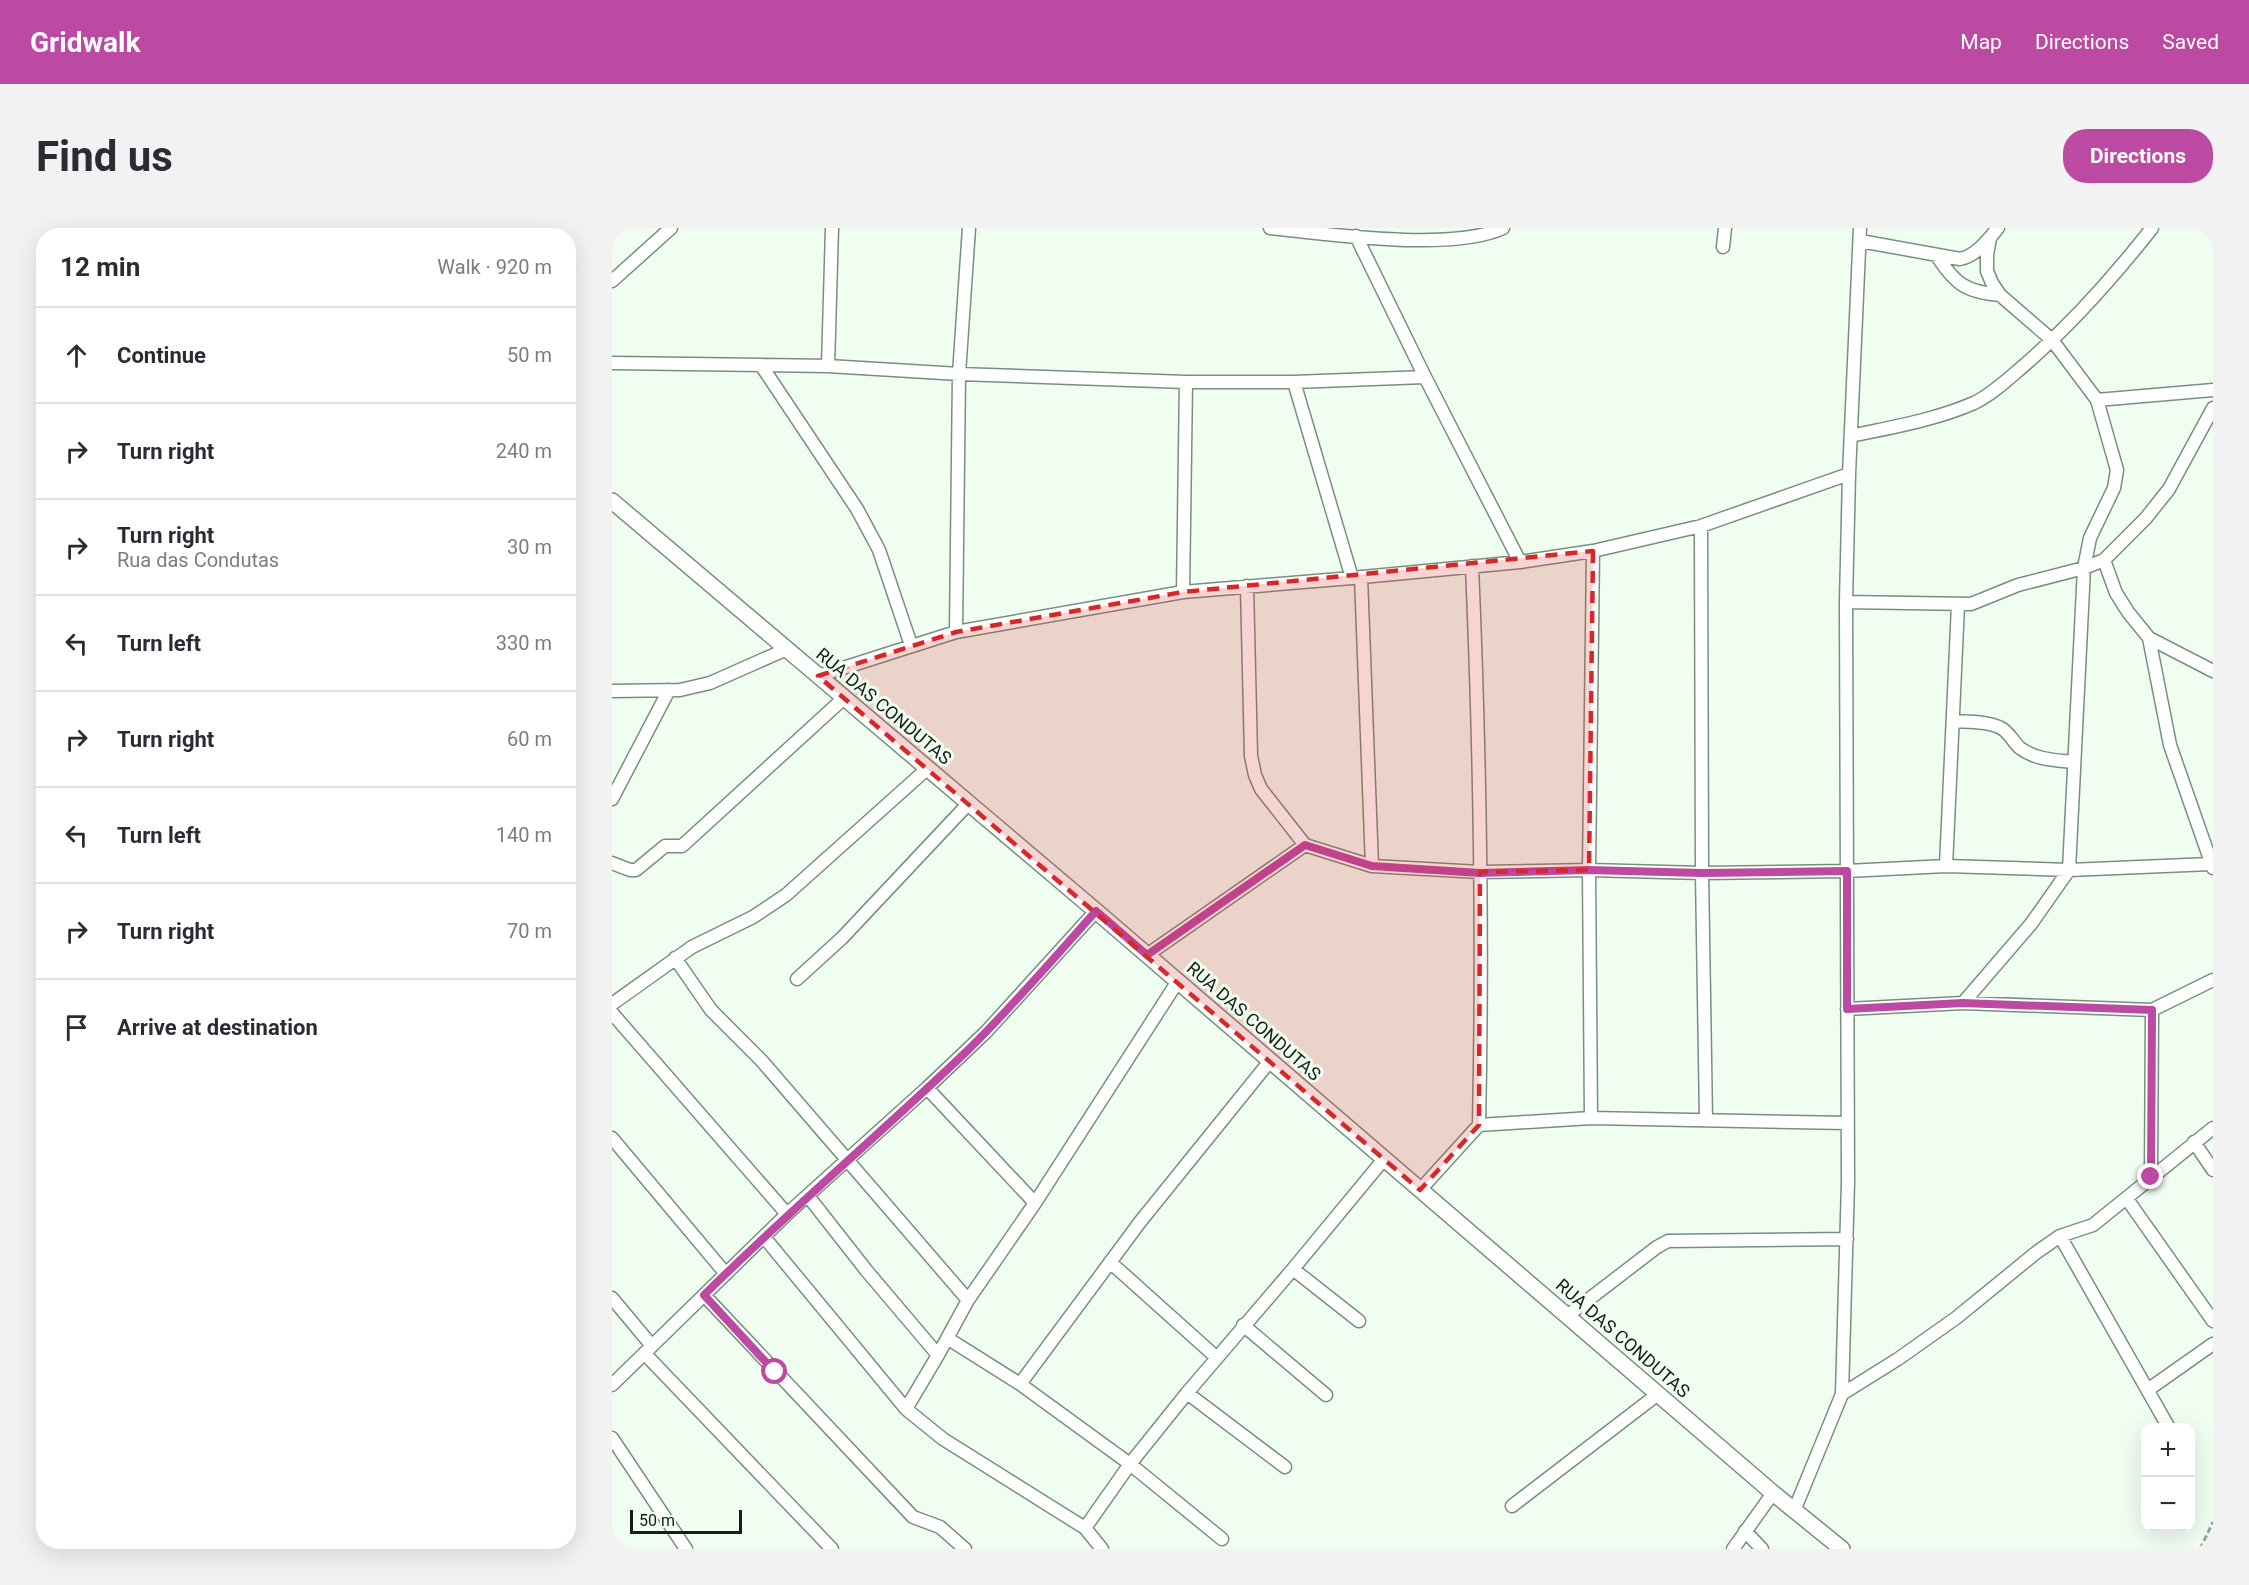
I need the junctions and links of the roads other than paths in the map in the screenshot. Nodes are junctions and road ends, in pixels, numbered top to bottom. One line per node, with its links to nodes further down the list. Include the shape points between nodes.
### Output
1 (670, 228): 17 (street)
2 (832, 228): 22 (street)
3 (969, 228): 23 (street)
4 (1270, 228): 10 (street)
5 (1503, 228): 11 (street, via 1474,236)
6 (1725, 228): 15 (street)
7 (1860, 228): 14 (street)
8 (1998, 228): 13 (street)
9 (2152, 228): 19 (street, via 2113,278)
10 (1292, 229): 12 (street)
11 (1417, 233): 12 (street)
12 (1356, 236): 24 (street)
13 (1990, 238): 16 (street, via 1967,257); 18 (street, via 1987,272)
14 (1860, 241): 16 (street); 30 (street)
15 (1724, 247)
16 (1937, 256): 18 (street, via 1959,284 1982,294)
17 (612, 281)
18 (2000, 295): 19 (street)
19 (2052, 340): 28 (street); 30 (street, via 2002,385 1976,402 1948,413)
20 (612, 363): 21 (street)
21 (761, 365): 22 (street); 46 (street, via 839,480 879,550)
22 (828, 366): 23 (street)
23 (959, 375): 25 (street); 44 (street)
24 (1425, 377): 26 (street); 36 (street)
25 (1186, 382): 26 (street); 41 (street)
26 (1294, 382): 39 (street)
27 (2213, 390): 28 (street)
28 (2097, 400): 38 (street, via 2117,470 2114,488 2090,538)
29 (2213, 408): 35 (street, via 2169,489)
30 (1851, 436): 31 (street)
31 (1849, 474): 33 (street); 42 (street)
32 (612, 501): 47 (street, RUA DAS CONDUTAS)
33 (1701, 526): 34 (street); 67 (street)
34 (1593, 551): 36 (street); 63 (street)
35 (2104, 560): 38 (street); 45 (street, via 2116,593)
36 (1520, 562): 37 (street)
37 (1472, 566): 39 (street); 66 (street)
38 (2084, 568): 43 (street); 54 (street)
39 (1356, 578): 40 (street); 60 (street)
40 (1247, 586): 41 (street); 58 (street, via 1251,756 1255,775 1261,789)
41 (1183, 592): 44 (street)
42 (1846, 602): 43 (street); 65 (street)
43 (1958, 605): 53 (street)
44 (956, 632): 46 (street)
45 (2149, 638): 48 (street); 62 (street, via 2170,745)
46 (911, 645): 49 (street)
47 (787, 649): 49 (street, RUA DAS CONDUTAS); 50 (street, via 710,682)
48 (2213, 670)
49 (819, 676): 52 (street, RUA DAS CONDUTAS)
50 (669, 690): 51 (street); 56 (street)
51 (612, 691)
52 (844, 698): 55 (street, RUA DAS CONDUTAS); 59 (street, via 682,846 665,846 636,870)
53 (1954, 721): 54 (street, via 1991,724 2003,729 2034,757); 61 (street)
54 (2074, 762): 64 (street)
55 (928, 768): 57 (street, RUA DAS CONDUTAS); 70 (street, via 786,896)
56 (612, 799)
57 (969, 803): 68 (street, RUA DAS CONDUTAS); 71 (street, via 842,938)
58 (1305, 845): 60 (street); 69 (street)
59 (612, 863)
60 (1372, 866): 66 (street)
61 (1947, 866): 64 (street); 65 (street)
62 (2212, 866): 64 (street)
63 (1589, 870): 66 (street); 67 (street); 81 (street)
64 (2069, 870): 74 (street, via 2031,924)
65 (1847, 871): 67 (street); 76 (street)
66 (1480, 873): 84 (street)
67 (1702, 873): 82 (street)
68 (1096, 911): 69 (street, RUA DAS CONDUTAS); 80 (street, via 986,1032)
69 (1147, 955): 73 (street, RUA DAS CONDUTAS)
70 (675, 958): 75 (street); 89 (street, via 711,1010 761,1060)
71 (797, 979)
72 (2213, 980): 77 (street)
73 (1178, 981): 79 (street, RUA DAS CONDUTAS); 95 (street)
74 (1963, 1003): 76 (street); 77 (street)
75 (612, 1004)
76 (1847, 1009): 83 (street)
77 (2152, 1010): 91 (street)
78 (612, 1013): 96 (street)
79 (1270, 1061): 88 (street, RUA DAS CONDUTAS); 100 (street)
80 (927, 1088): 89 (street); 95 (street)
81 (1591, 1118): 82 (street); 84 (street)
82 (1706, 1120): 83 (street)
83 (1847, 1123): 99 (street)
84 (1479, 1125): 92 (street)
85 (2213, 1128): 87 (street)
86 (612, 1138): 102 (street)
87 (2194, 1142): 90 (street); 91 (street)
88 (1384, 1159): 92 (street, RUA DAS CONDUTAS); 101 (street)
89 (847, 1161): 93 (street); 105 (street)
90 (2213, 1170)
91 (2151, 1177): 94 (street)
92 (1420, 1190): 106 (street, RUA DAS CONDUTAS)
93 (808, 1196): 96 (street); 113 (street)
94 (2127, 1199): 97 (street, via 2093,1225); 108 (street)
95 (1035, 1203): 105 (street)
96 (787, 1214): 98 (street)
97 (2060, 1236): 117 (street); 120 (street, via 1927,1339)
98 (764, 1238): 102 (street); 122 (street)
99 (1847, 1239): 106 (street, via 1668,1241); 120 (street)
100 (1110, 1262): 114 (street); 115 (street)
101 (1293, 1269): 107 (street); 109 (street)
102 (726, 1274): 103 (street)
103 (704, 1295): 112 (street); 135 (street, via 913,1517 940,1527)
104 (612, 1298): 112 (street)
105 (968, 1300): 110 (street)
106 (1567, 1316): 119 (street, RUA DAS CONDUTAS)
107 (1359, 1321)
108 (2213, 1321)
109 (1243, 1326): 114 (street); 121 (street)
110 (947, 1338): 113 (street); 115 (street)
111 (2213, 1344): 117 (street)
112 (648, 1350): 116 (street); 134 (street)
113 (938, 1355): 122 (street)
114 (1216, 1357): 118 (street)
115 (1020, 1384): 125 (street)
116 (612, 1386)
117 (2149, 1389): 123 (street)
118 (1187, 1393): 125 (street); 126 (street)
119 (1658, 1394): 127 (street, RUA DAS CONDUTAS); 128 (street)
120 (1842, 1394): 129 (street)
121 (1326, 1395)
122 (906, 1409): 130 (street, via 943,1439)
123 (2166, 1423)
124 (612, 1438): 133 (street)
125 (1130, 1464): 130 (street); 132 (street)
126 (1285, 1467)
127 (1773, 1493): 129 (street, RUA DAS CONDUTAS); 131 (street)
128 (1512, 1506)
129 (1794, 1511): 139 (street, RUA DAS CONDUTAS)
130 (1085, 1528): 136 (street)
131 (1745, 1531): 137 (street); 138 (street)
132 (1222, 1539)
133 (686, 1549)
134 (832, 1549)
135 (965, 1549)
136 (1102, 1549)
137 (1733, 1549)
138 (1762, 1549)
139 (1842, 1549)

